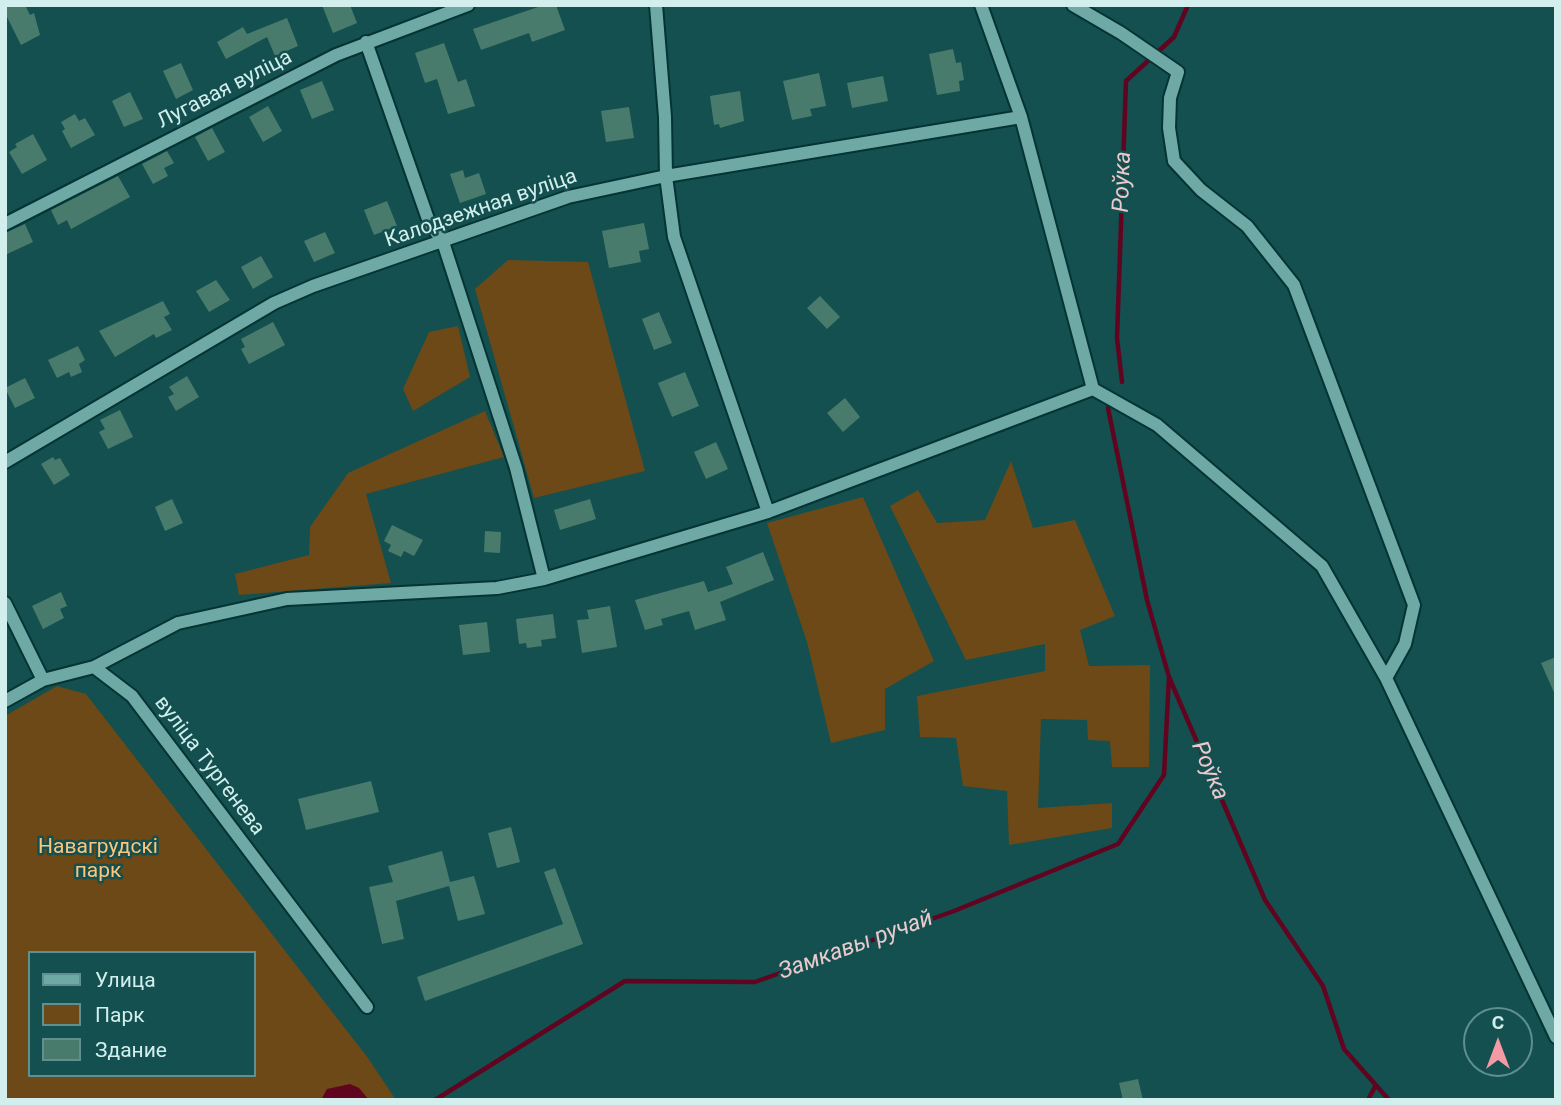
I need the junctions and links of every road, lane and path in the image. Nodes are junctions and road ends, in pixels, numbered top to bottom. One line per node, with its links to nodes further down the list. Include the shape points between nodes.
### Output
1 (468, 5): 5 (street, Лугавая вуліца)
2 (656, 5): 7 (street)
3 (981, 5): 6 (street)
4 (1073, 5): 16 (street, via 1178,72 1169,118 1174,161 1200,190 1247,226 1294,285 1414,605 1405,644)
5 (366, 42): 8 (street, Лугавая вуліца); 9 (street, via 429,222)
6 (1021, 117): 7 (street, Калодзежная вуліца); 10 (street)
7 (666, 176): 9 (street, Калодзежная вуліца, via 568,197); 12 (street, via 674,237)
8 (5, 224)
9 (443, 242): 11 (street, Калодзежная вуліца, via 274,303); 13 (street, via 516,468)
10 (1093, 389): 12 (street); 16 (street, via 1157,425 1322,566)
11 (5, 462)
12 (768, 512): 13 (street)
13 (544, 579): 15 (street, via 497,588 287,599 178,623)
14 (5, 603): 17 (street)
15 (94, 667): 17 (street); 19 (street, вуліца Тургенева, via 132,696)
16 (1386, 678): 20 (street)
17 (43, 680): 18 (street)
18 (5, 701)
19 (367, 1007)
20 (1556, 1037)

